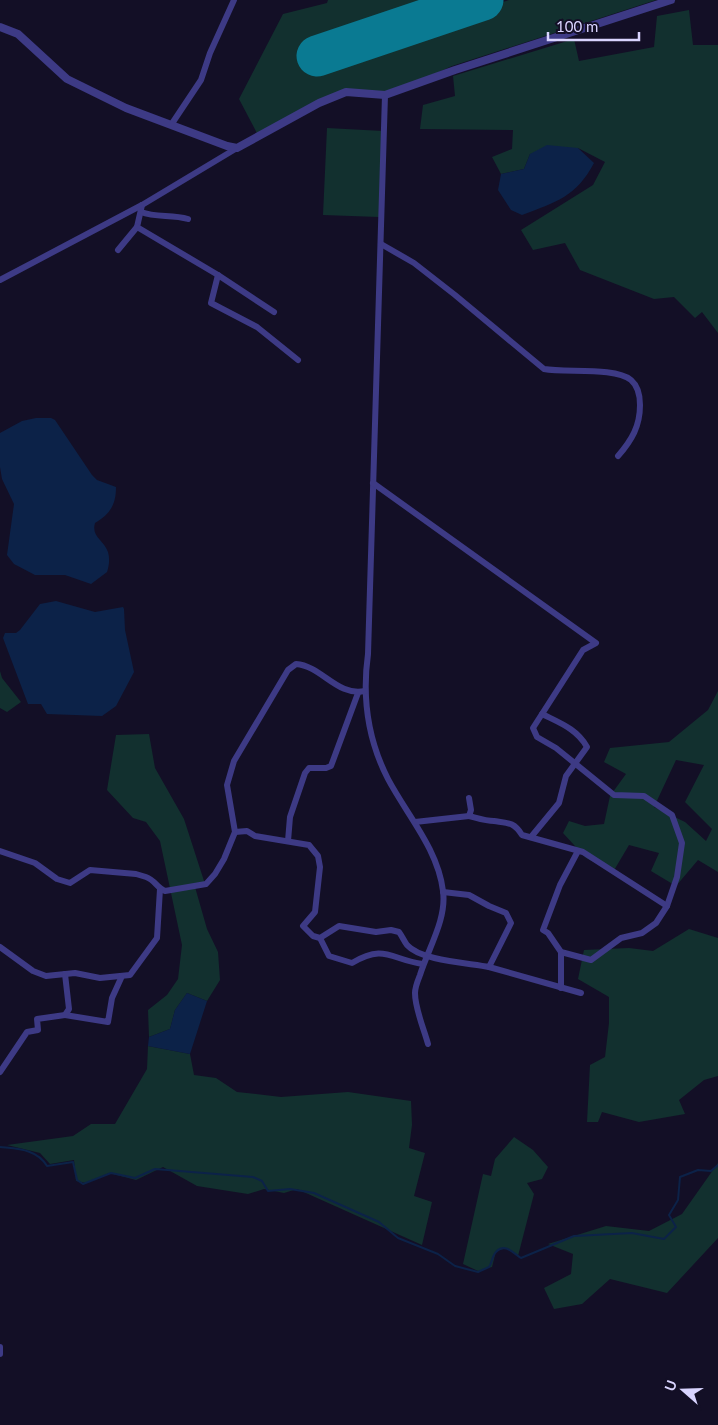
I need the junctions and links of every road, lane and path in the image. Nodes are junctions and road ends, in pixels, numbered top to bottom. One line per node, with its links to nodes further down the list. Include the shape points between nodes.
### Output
1 (234, 0): 5 (street, via 201,80)
2 (671, 0): 4 (street)
3 (0, 26): 5 (street, via 18,34 67,79 126,108)
4 (384, 95): 6 (street, via 346,92 319,103); 10 (street)
5 (171, 125): 6 (street)
6 (237, 148): 7 (street)
7 (142, 208): 8 (street, via 151,216 175,215); 9 (street); 13 (street)
8 (188, 219)
9 (136, 227): 11 (street); 12 (street)
10 (381, 244): 16 (street, via 414,263 544,368 614,374 631,380 640,396 640,416 634,437); 17 (street)
11 (118, 250)
12 (218, 275): 14 (street); 15 (street, via 211,303 257,327)
13 (0, 280)
14 (274, 312)
15 (298, 360)
16 (618, 456)
17 (373, 483): 18 (street); 20 (street, via 596,642 583,650)
18 (365, 691): 19 (street); 24 (street, via 368,720 379,759 388,780)
19 (358, 693): 25 (street, via 344,690 306,666 296,664 288,670 234,761 227,785); 27 (street, via 330,766 309,768 305,773 290,817)
20 (542, 714): 21 (street, via 533,728 537,737); 21 (street, via 582,737 587,747)
21 (576, 763): 26 (street, via 566,776 559,804); 32 (street, via 614,795 644,796 672,815 682,843 677,877)
22 (468, 798): 23 (street)
23 (469, 816): 24 (street); 26 (street, via 508,822 516,826 522,835)
24 (415, 822): 31 (street, via 439,871)
25 (235, 832): 27 (street, via 247,831 255,836); 30 (street, via 224,859 206,884 165,891)
26 (531, 837): 29 (street)
27 (288, 841): 33 (street, via 309,845 318,856 320,867 315,912 303,926)
28 (0, 851): 30 (street, via 35,863 57,879 70,883 90,870 101,870 146,877)
29 (578, 851): 32 (street); 35 (street, via 542,930)
30 (160, 889): 40 (street, via 157,938 130,975)
31 (443, 892): 36 (street, via 441,916); 38 (street, via 469,895 510,918 511,923)
32 (667, 906): 35 (street, via 656,923 642,934 621,938 591,960)
33 (320, 938): 36 (street, via 339,926 376,932 391,930 399,932 408,947); 37 (street, via 329,956 352,963 368,953 381,953)
34 (0, 947): 39 (street, via 40,974)
35 (562, 952): 41 (street)
36 (426, 954): 37 (street); 38 (street, via 456,963)
37 (423, 964): 44 (street, via 415,992)
38 (489, 967): 41 (street)
39 (65, 974): 40 (street, via 100,978); 43 (street, via 69,1009)
40 (122, 976): 43 (street, via 112,998 108,1022)
41 (561, 988): 42 (street)
42 (581, 993)
43 (65, 1014): 45 (street, via 37,1019 38,1030 27,1032)
44 (428, 1044)
45 (0, 1072)
46 (0, 1347): 47 (street)
47 (0, 1354)

